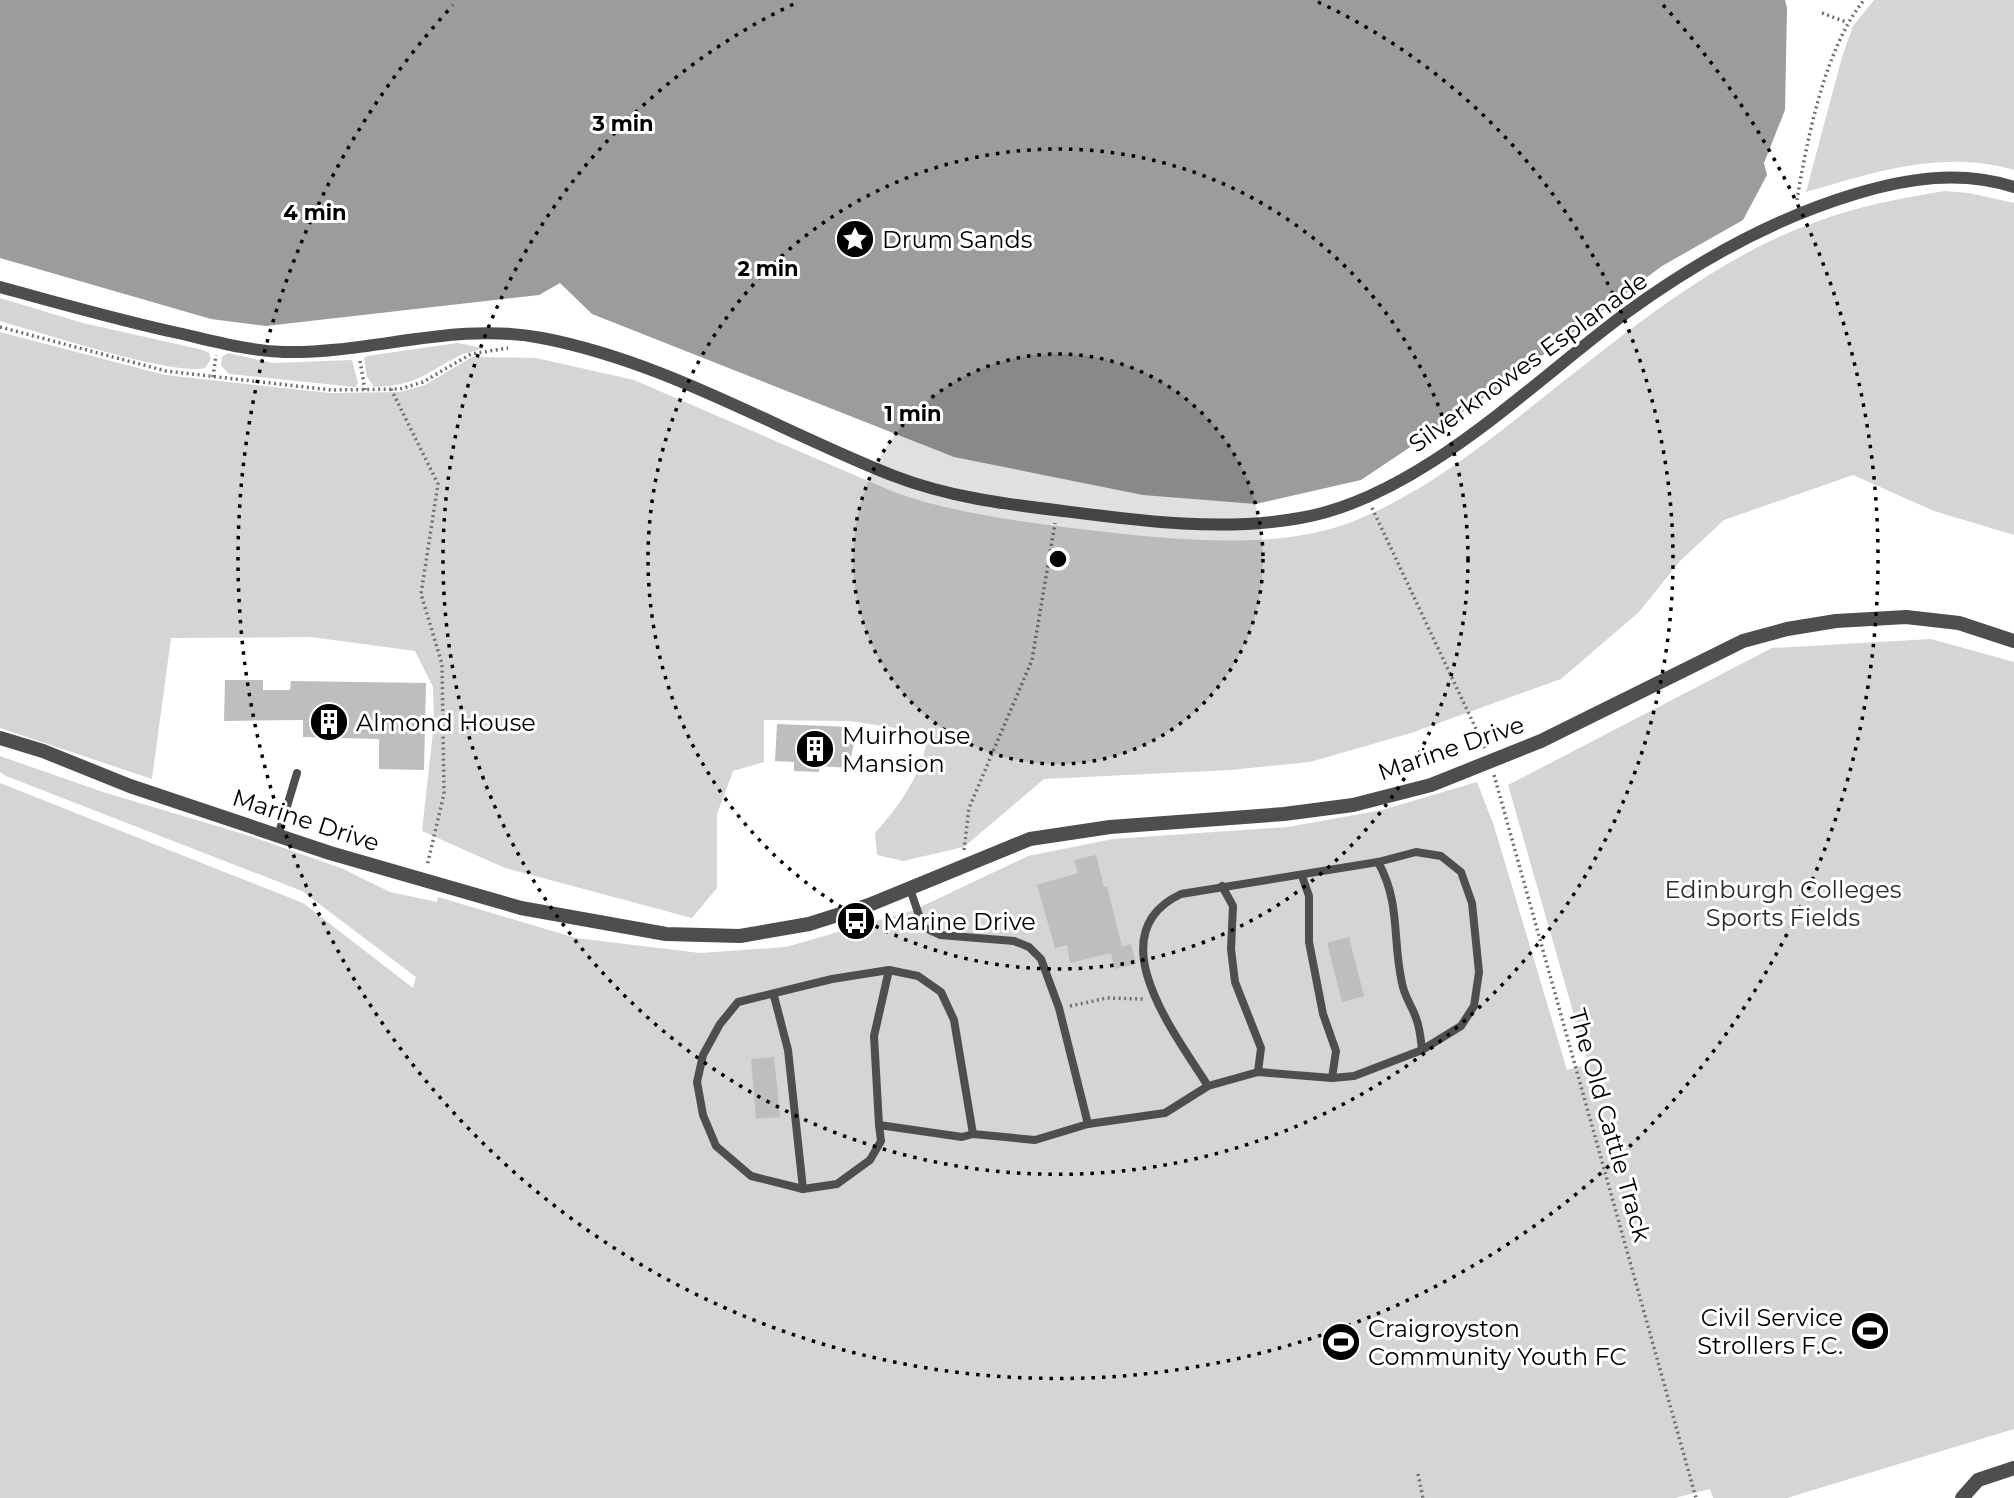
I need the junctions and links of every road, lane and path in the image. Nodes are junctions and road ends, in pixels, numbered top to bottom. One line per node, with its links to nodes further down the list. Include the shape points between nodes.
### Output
1 (1864, 0): 3 (path)
2 (1822, 13): 3 (path)
3 (1846, 22): 5 (path, via 1831,61)
4 (2014, 187): 5 (street, Silverknowes Esplanade, via 1944,176 1887,184)
5 (1795, 213): 12 (street, Silverknowes Esplanade, via 1751,234 1629,311 1494,418 1412,473)
6 (0, 287): 7 (street, Silverknowes Esplanade)
7 (218, 343): 8 (street, Silverknowes Esplanade, via 287,352); 9 (path)
8 (357, 345): 11 (path); 13 (street, Silverknowes Esplanade, via 482,331 592,349 706,392 895,476 945,493)
9 (213, 377)
10 (391, 389): 22 (path, via 438,484 421,594 442,664 444,794)
11 (365, 390)
12 (1366, 496): 13 (street, Silverknowes Esplanade, via 1342,508 1298,519 1220,525); 16 (path, The Old Cattle Track)
13 (1057, 510): 20 (path, via 1031,660 969,808)
14 (2014, 641): 16 (street, Marine Drive, via 1959,624 1906,618 1787,629 1743,641)
15 (0, 738): 18 (street, Marine Drive)
16 (1491, 762): 20 (street, Marine Drive, via 1431,785 1353,805 1030,838); 40 (path, The Old Cattle Track)
17 (297, 773): 18 (lane)
18 (278, 836): 22 (street, Marine Drive)
19 (1378, 862): 21 (lane); 29 (lane, via 1396,908 1394,937 1402,987 1417,1020); 29 (lane, via 1416,852 1441,856 1461,872 1472,903 1479,972 1474,1006 1461,1026)
20 (962, 866): 24 (street, Marine Drive)
21 (1302, 876): 23 (lane); 31 (lane, via 1309,896 1311,954 1336,1051)
22 (423, 880): 24 (street, Marine Drive, via 521,908 653,932 740,936 809,924)
23 (1222, 886): 27 (lane, via 1181,894 1153,913 1142,952); 30 (lane, via 1233,906 1235,982 1261,1048)
24 (910, 889): 28 (lane, via 923,928 931,932 1014,941 1029,947 1041,959)
25 (889, 970): 26 (lane, via 832,979); 34 (lane, via 874,1036); 35 (lane, via 918,976 941,992 954,1020)
26 (774, 996): 36 (lane, via 788,1049); 36 (lane, via 738,1002 703,1055 697,1082 703,1115 716,1146 751,1176)
27 (1154, 1000): 28 (path, via 1107,998); 32 (lane)
28 (1059, 1009): 33 (lane)
29 (1422, 1050): 31 (lane, via 1354,1076)
30 (1258, 1072): 31 (lane); 32 (lane)
31 (1332, 1078)
32 (1208, 1086): 33 (lane, via 1165,1112)
33 (1088, 1124): 35 (lane, via 1035,1140)
34 (879, 1125): 35 (lane, via 962,1137); 36 (lane, via 881,1141 870,1160 837,1184)
35 (973, 1134)
36 (803, 1189)
37 (2014, 1468): 41 (street, via 1978,1480)
38 (1418, 1474): 39 (path)
39 (1423, 1498)
40 (1696, 1498)
41 (1962, 1498)

